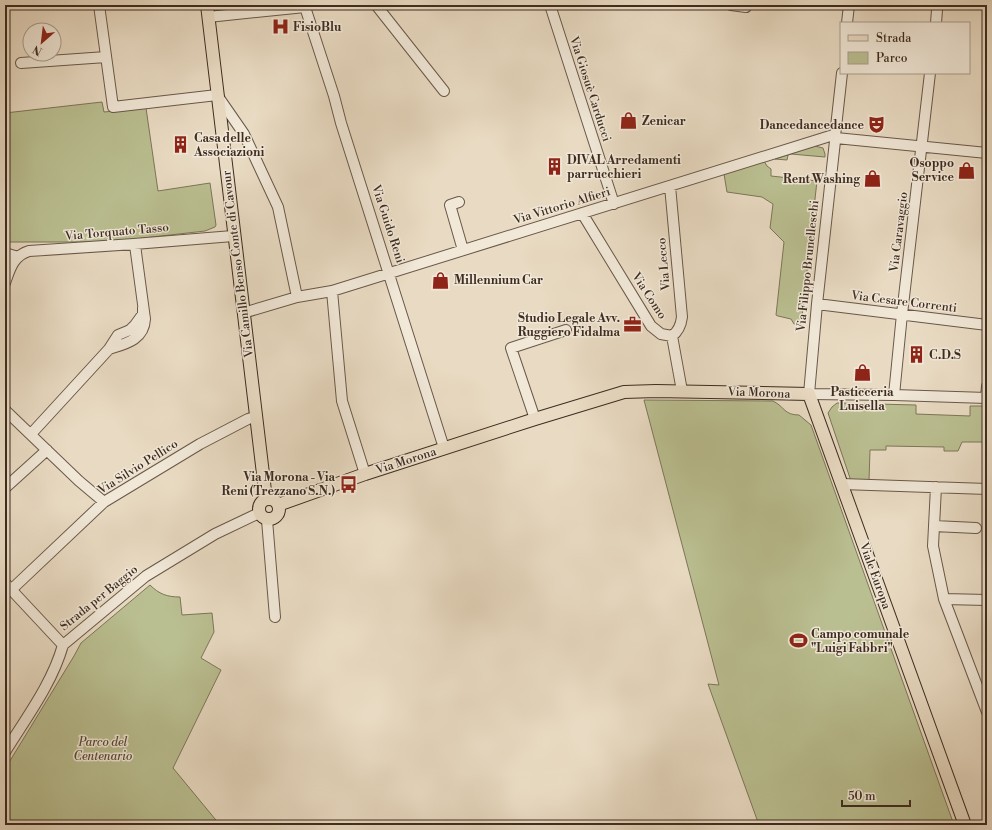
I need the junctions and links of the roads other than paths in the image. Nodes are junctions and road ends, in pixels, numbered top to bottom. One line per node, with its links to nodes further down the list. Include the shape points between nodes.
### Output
1 (99, 5): 12 (street)
2 (376, 5): 16 (street)
3 (550, 5): 23 (street, Via Giosuè Carducci)
4 (731, 5): 5 (street)
5 (746, 5)
6 (849, 5): 10 (street)
7 (306, 6): 9 (street); 31 (street, Via Guido Reni)
8 (937, 10): 11 (street)
9 (207, 11): 17 (main road, Via Camillo Benso Conte di Cavour)
10 (847, 22)
11 (936, 22)
12 (106, 57): 13 (street); 17 (street, via 113,107)
13 (21, 63)
14 (842, 74): 18 (street, Via Filippo Brunelleschi)
15 (930, 74): 19 (street, Via Caravaggio)
16 (444, 91)
17 (217, 95): 25 (main road, Via Camillo Benso Conte di Cavour); 34 (street, via 244,134 278,208)
18 (834, 138): 19 (street); 21 (street, Via Vittorio Alfieri); 35 (street, Via Filippo Brunelleschi)
19 (922, 146): 20 (street); 37 (street, Via Caravaggio)
20 (987, 153)
21 (670, 186): 23 (street, Via Vittorio Alfieri); 40 (street, Via Lecco, via 682,317 677,333)
22 (459, 202): 27 (street, via 450,204)
23 (614, 204): 24 (street, Via Vittorio Alfieri)
24 (582, 213): 27 (street, Via Vittorio Alfieri); 40 (street, Via Como, via 651,326 661,334)
25 (233, 236): 26 (street, Via Torquato Tasso); 36 (main road, Via Camillo Benso Conte di Cavour)
26 (135, 245): 29 (street, Via Torquato Tasso, via 29,251); 49 (street, via 145,322 138,338 109,349)
27 (463, 250): 31 (street, Via Vittorio Alfieri)
28 (5, 252): 29 (street)
29 (18, 257): 30 (street)
30 (8, 265): 32 (street)
31 (390, 273): 33 (street, Via Vittorio Alfieri); 50 (street, Via Guido Reni)
32 (5, 283)
33 (332, 291): 34 (street, Via Vittorio Alfieri); 52 (street, via 342,401)
34 (297, 297): 36 (street, Via Vittorio Alfieri)
35 (817, 304): 37 (street, Via Cesare Correnti); 43 (street, Via Filippo Brunelleschi)
36 (243, 312): 47 (main road, Via Camillo Benso Conte di Cavour)
37 (902, 314): 38 (street, Via Cesare Correnti); 44 (street, Via Caravaggio)
38 (987, 325)
39 (566, 330): 48 (street, via 511,348)
40 (672, 336): 42 (street)
41 (987, 386): 45 (street)
42 (682, 391): 43 (main road, Via Morona); 48 (main road, Via Morona, via 624,392)
43 (809, 394): 44 (street, Via Morona); 53 (main road, Viale Europa)
44 (894, 395): 45 (street, Via Morona)
45 (986, 398)
46 (5, 410): 49 (street)
47 (255, 417): 57 (main road, Via Camillo Benso Conte di Cavour); 58 (street, Via Silvio Pellico, via 200,444)
48 (535, 419): 50 (main road, Via Morona)
49 (31, 434): 51 (street)
50 (444, 448): 52 (main road, Via Morona)
51 (47, 450): 55 (street); 58 (street)
52 (365, 474): 59 (main road, Via Morona)
53 (842, 484): 54 (street); 70 (main road, Viale Europa)
54 (936, 487): 56 (street); 61 (street)
55 (5, 488)
56 (987, 489)
57 (266, 499): 59 (main road, via 273,500); 60 (main road, via 259,504)
58 (104, 502): 63 (street, Via Silvio Pellico)
59 (278, 505): 60 (main road, via 277,516 272,519)
60 (263, 516): 66 (street); 67 (street, Strada per Baggio, via 215,534 146,576)
61 (934, 526): 62 (street); 64 (street, via 933,546)
62 (976, 528)
63 (8, 586): 67 (street)
64 (944, 598): 65 (street); 68 (street)
65 (987, 600)
66 (275, 617)
67 (63, 645): 69 (street, Strada per Baggio, via 47,684)
68 (987, 712)
69 (5, 752)
70 (965, 825)

